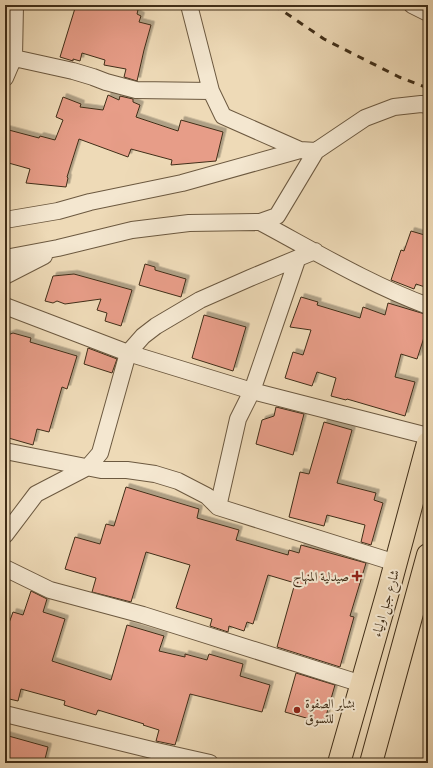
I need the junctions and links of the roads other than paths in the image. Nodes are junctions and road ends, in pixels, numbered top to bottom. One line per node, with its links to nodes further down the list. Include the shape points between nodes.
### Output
1 (15, 5): 5 (street)
2 (189, 5): 7 (street)
3 (412, 5): 4 (street)
4 (428, 13)
5 (9, 57): 6 (street); 7 (street, via 73,71 136,90)
6 (5, 78)
7 (211, 91): 9 (street, via 223,116)
8 (428, 105): 10 (street, via 394,107 364,118)
9 (300, 150): 10 (street); 11 (street, via 182,182 58,211)
10 (316, 151): 12 (street, via 277,216)
11 (5, 220)
12 (260, 222): 13 (street, via 189,223 132,230); 14 (street)
13 (58, 248): 15 (street); 17 (street)
14 (315, 252): 16 (street); 19 (street, via 366,280)
15 (5, 258)
16 (297, 260): 20 (street, via 200,300 156,326); 21 (street)
17 (5, 276)
18 (5, 306): 20 (street)
19 (428, 306)
20 (128, 352): 21 (street); 25 (street, via 100,453)
21 (252, 391): 22 (street); 26 (street, via 238,419)
22 (428, 436)
23 (428, 443): 29 (highway, شارع جبل اولياء)
24 (5, 451): 25 (street)
25 (88, 467): 26 (street, via 155,474 178,481 207,496); 27 (street, via 36,494)
26 (218, 507): 29 (street)
27 (5, 535)
28 (428, 555): 35 (highway)
29 (396, 563): 31 (highway, شارع جبل اولياء)
30 (5, 568): 31 (street, via 50,590 143,615)
31 (362, 684): 34 (highway, شارع جبل اولياء)
32 (5, 714): 33 (street)
33 (210, 763)
34 (339, 763)
35 (371, 763)

